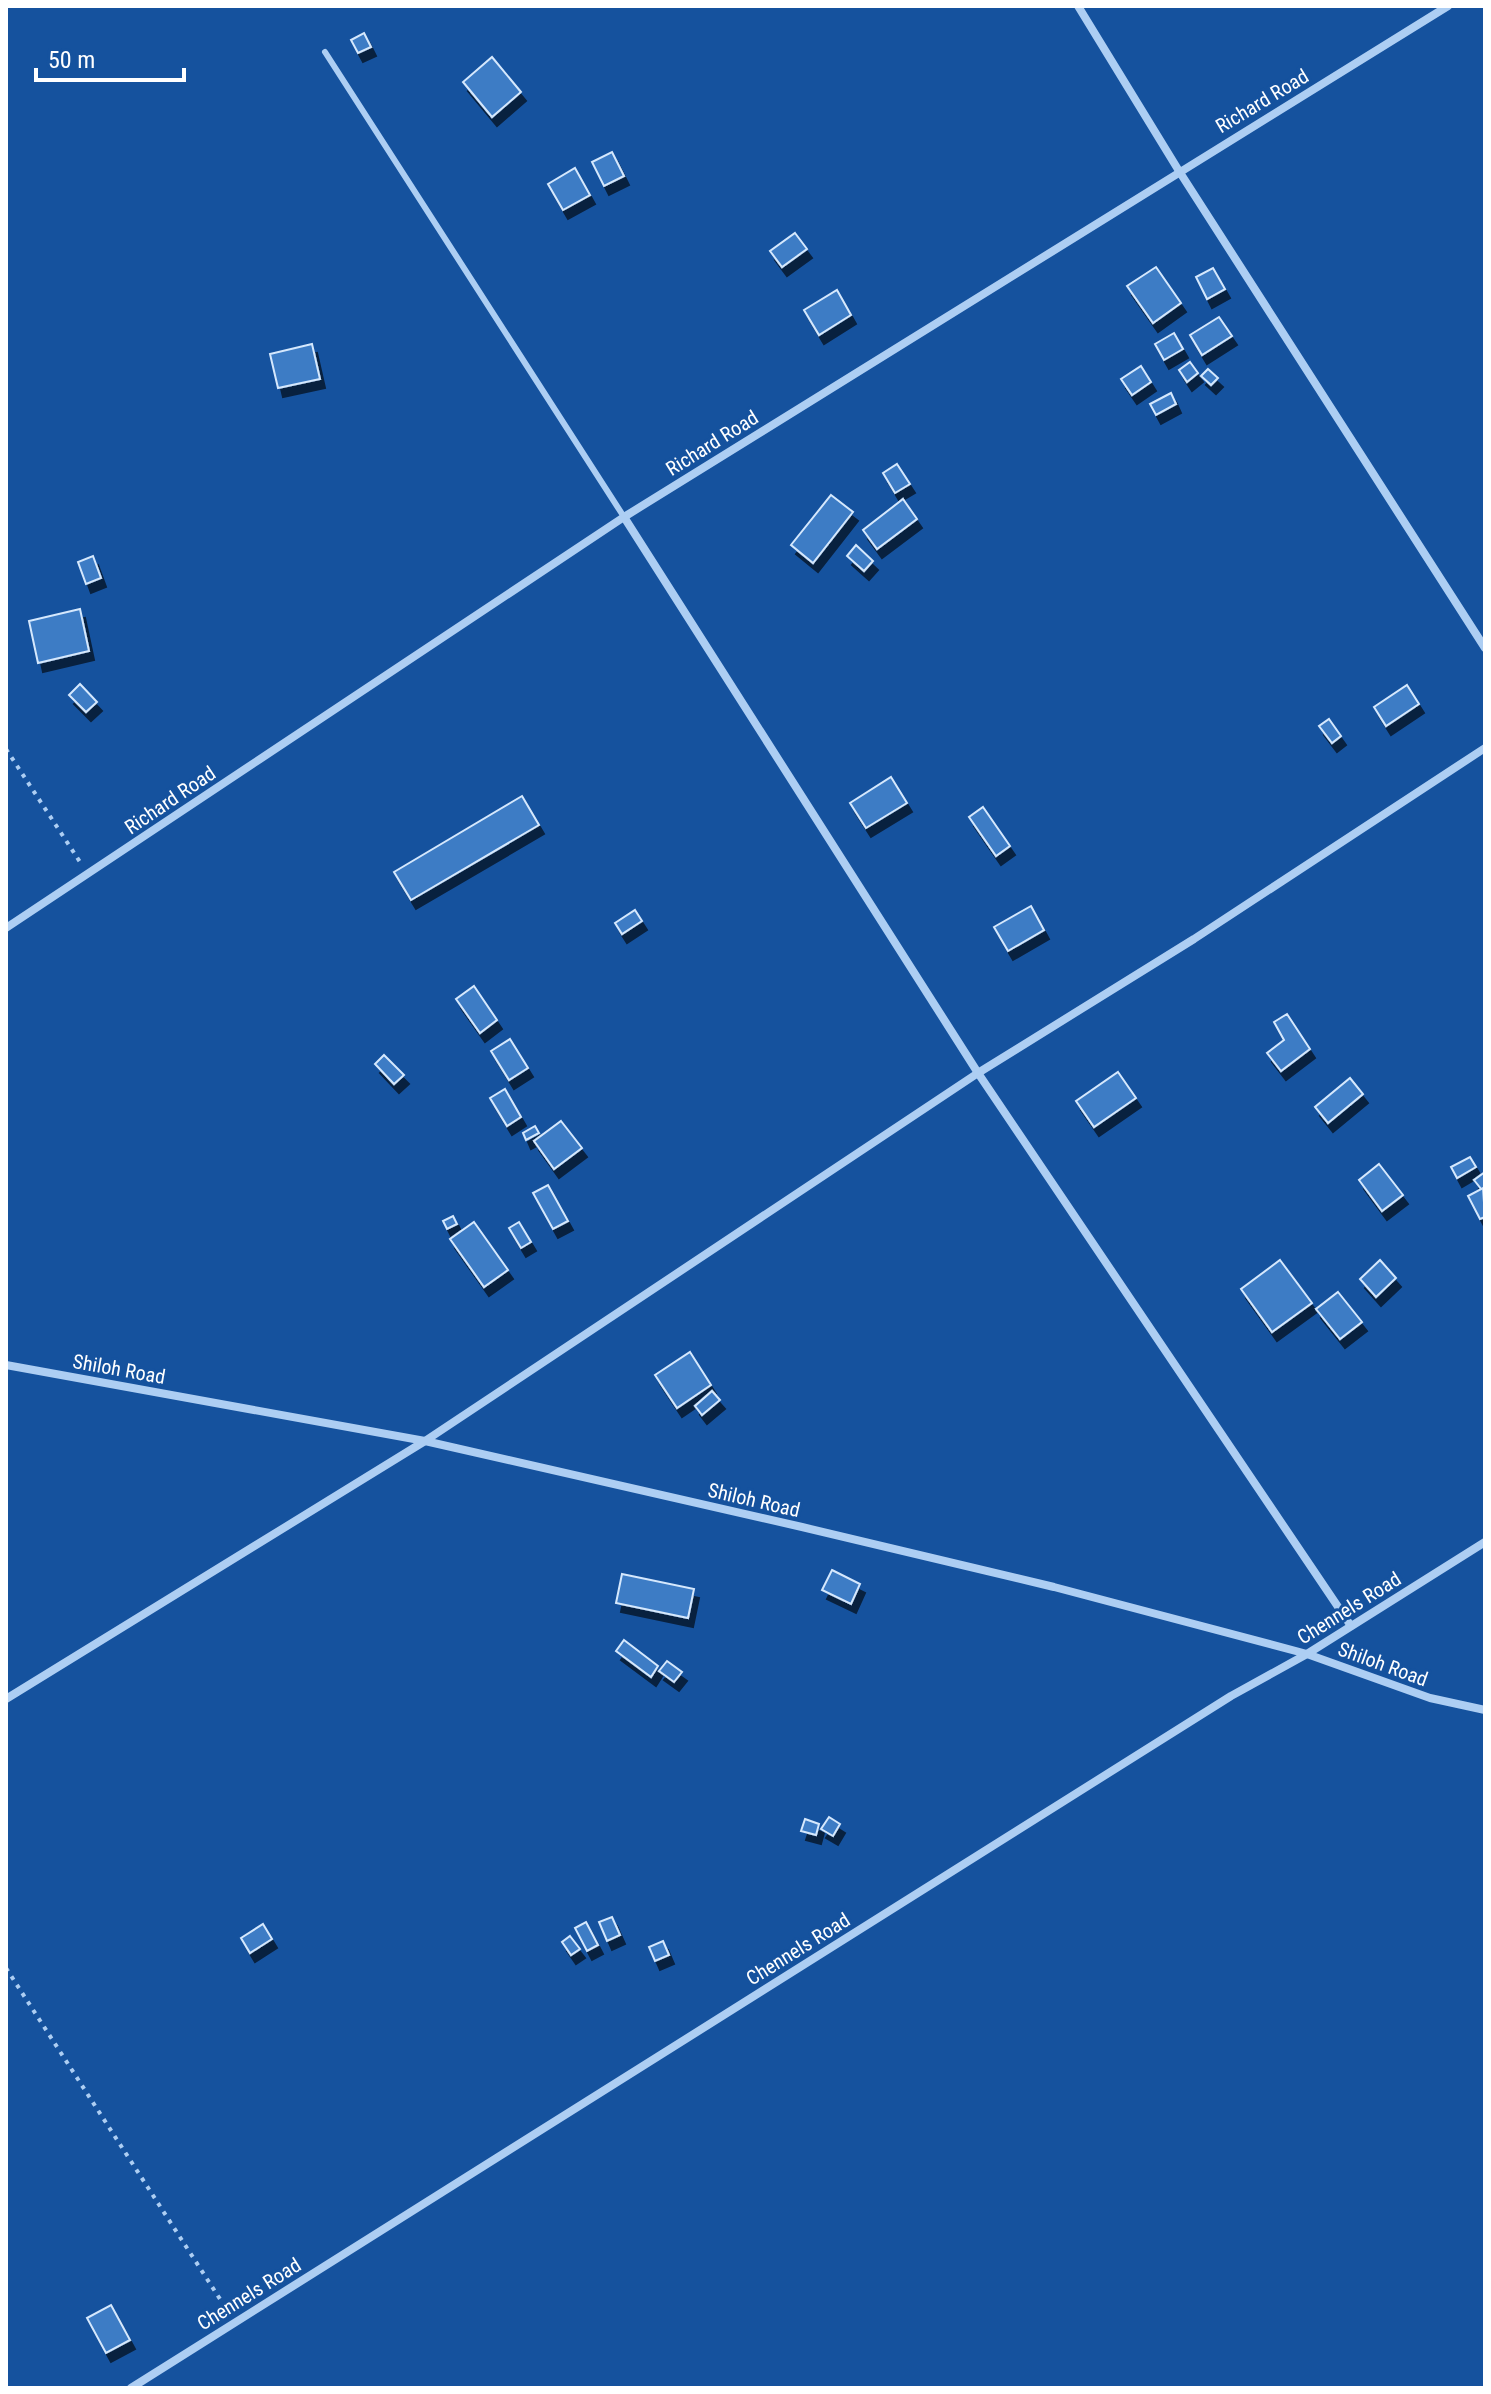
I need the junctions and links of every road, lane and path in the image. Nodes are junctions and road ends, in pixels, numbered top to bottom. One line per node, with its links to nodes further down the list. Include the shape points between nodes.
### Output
1 (1078, 6): 4 (street)
2 (1448, 6): 4 (street, Richard Road)
3 (325, 52): 5 (lane)
4 (1179, 171): 5 (street, Richard Road); 6 (street)
5 (624, 517): 9 (street, Richard Road); 11 (street)
6 (1485, 648)
7 (1485, 748): 11 (street)
8 (6, 749): 9 (path)
9 (88, 874): 10 (street, Richard Road)
10 (6, 928)
11 (978, 1073): 13 (street); 15 (street)
12 (6, 1365): 13 (street, Shiloh Road)
13 (425, 1441): 16 (street, Shiloh Road, via 1039,1583); 17 (street)
14 (1485, 1542): 15 (street, Chennels Road)
15 (1351, 1626): 16 (street, Chennels Road)
16 (1307, 1654): 18 (street, Shiloh Road, via 1430,1698); 20 (street, Chennels Road, via 1204,1712)
17 (6, 1699)
18 (1485, 1710)
19 (6, 1968): 20 (path)
20 (235, 2322): 21 (street, Chennels Road)
21 (131, 2388)

